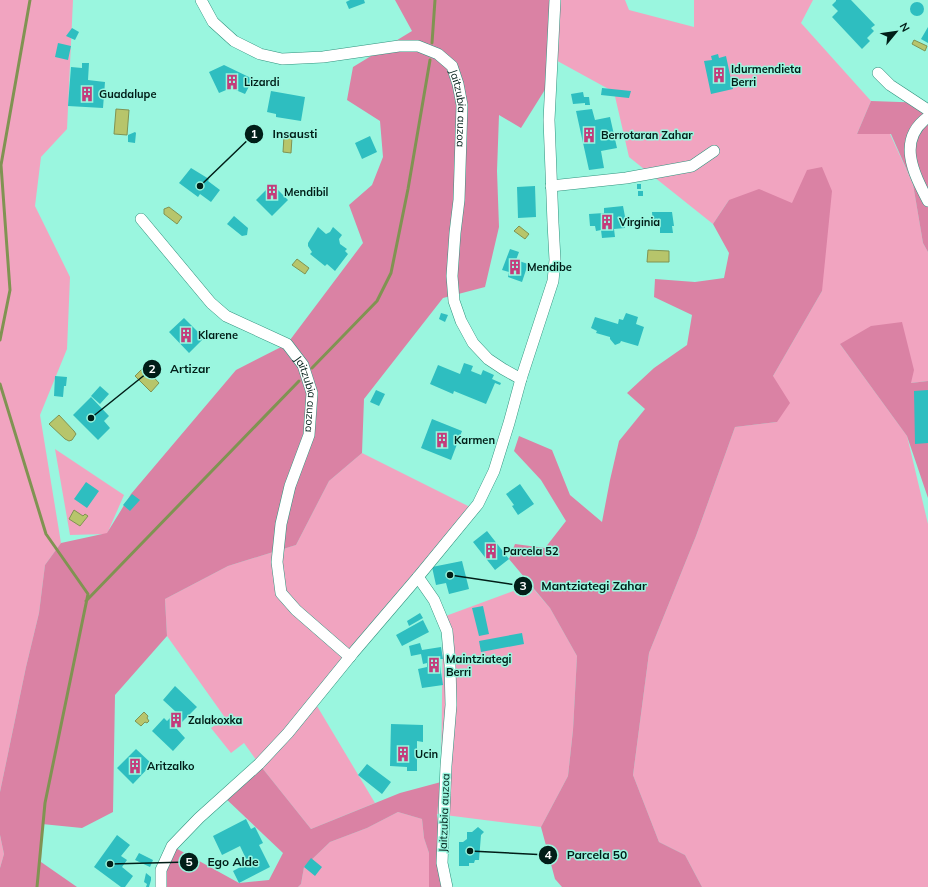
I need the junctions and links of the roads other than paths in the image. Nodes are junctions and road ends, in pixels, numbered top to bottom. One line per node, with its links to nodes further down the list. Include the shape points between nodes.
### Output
1 (201, 0): 10 (street, Jaitzubia auzoa, via 213,22 234,41 260,54 282,59 324,57 399,46 418,46 438,54 452,66 462,105 459,200 452,276 454,301 473,343 488,359)
2 (555, 0): 7 (street, via 549,120)
3 (878, 73): 4 (street, via 890,85)
4 (928, 110)
5 (928, 117): 8 (street, via 914,132 910,143 914,174)
6 (714, 151): 7 (street, via 692,166 626,178)
7 (552, 186): 10 (street, via 555,260 553,281)
8 (928, 201)
9 (141, 219): 12 (street, Jaitzubia auzoa, via 211,303 226,316 287,344 303,366 312,392 309,435 290,486 281,524 277,562 281,593 296,610)
10 (521, 379): 11 (street, via 494,470 478,504)
11 (418, 578): 12 (street); 14 (street, Jaitzubia auzoa, via 434,600 446,631 450,665 451,705 442,863)
12 (350, 657): 13 (street, via 288,733 259,764 172,846 161,870)
13 (161, 887)
14 (447, 887)

